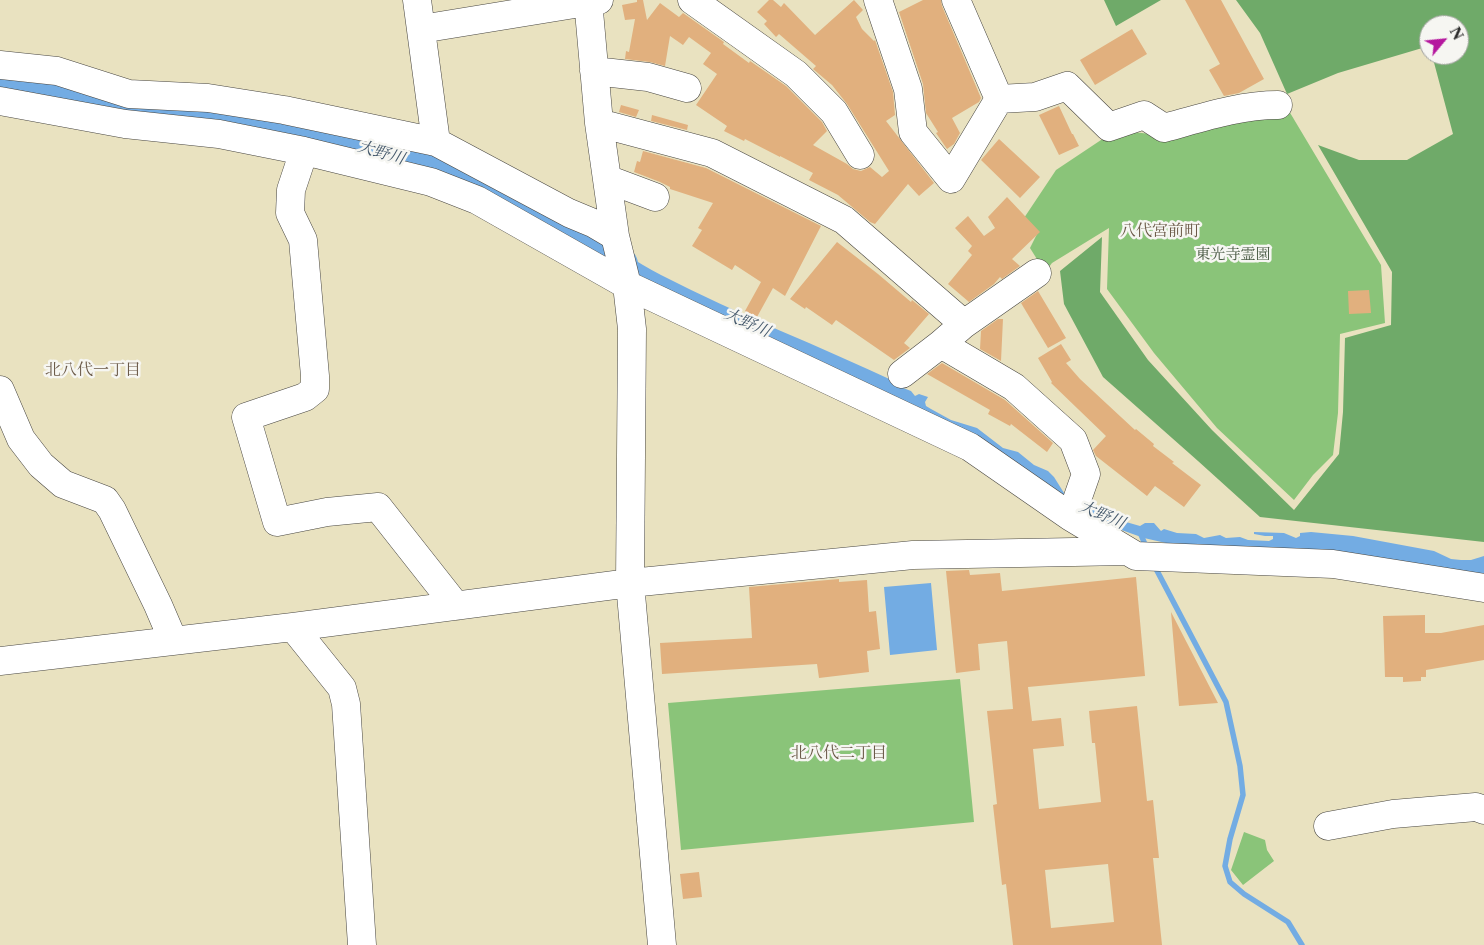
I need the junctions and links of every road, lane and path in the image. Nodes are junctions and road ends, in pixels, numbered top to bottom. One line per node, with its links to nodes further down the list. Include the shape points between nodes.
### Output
1 (417, 0): 6 (street)
2 (692, 0): 16 (street, via 796,74 834,112)
3 (878, 0): 10 (street, via 908,89 913,132 951,179)
4 (956, 0): 10 (street)
5 (591, 1): 6 (street); 8 (street)
6 (420, 29): 14 (street)
7 (0, 65): 14 (street, via 57,71 129,94 208,98 284,110)
8 (594, 71): 9 (street, via 648,77); 13 (street)
9 (686, 88)
10 (999, 98): 12 (street, via 1035,97 1067,86 1109,127 1144,115 1164,128 1241,108)
11 (0, 101): 15 (street, via 125,124 219,134)
12 (1278, 105)
13 (599, 123): 17 (street); 22 (street, via 712,152 844,220)
14 (436, 142): 19 (street, via 593,224)
15 (304, 151): 21 (street, via 431,182 477,200); 31 (street, via 291,190 290,212 303,240 315,389 305,397 246,417 277,522 327,512 378,507)
16 (860, 155)
17 (607, 178): 18 (street); 19 (street)
18 (655, 197)
19 (616, 241): 21 (street)
20 (1037, 273): 22 (street)
21 (627, 285): 27 (street, via 970,447); 29 (street, via 632,329)
22 (964, 324): 23 (street)
23 (941, 344): 24 (street); 27 (street, via 1014,387 1073,440 1086,474)
24 (902, 374)
25 (0, 390): 26 (street)
26 (5, 416): 33 (street, via 41,465 63,484 105,500)
27 (1071, 517): 28 (street)
28 (1127, 551): 29 (street, via 912,555); 30 (street, via 1136,556 1333,564)
29 (630, 583): 31 (street); 38 (street)
30 (1484, 588)
31 (456, 606): 32 (street)
32 (293, 627): 33 (street); 37 (street, via 342,688 346,704)
33 (173, 640): 34 (street)
34 (0, 661)
35 (1484, 810): 36 (street, via 1476,807 1392,814)
36 (1328, 826)
37 (362, 945)
38 (662, 945)

